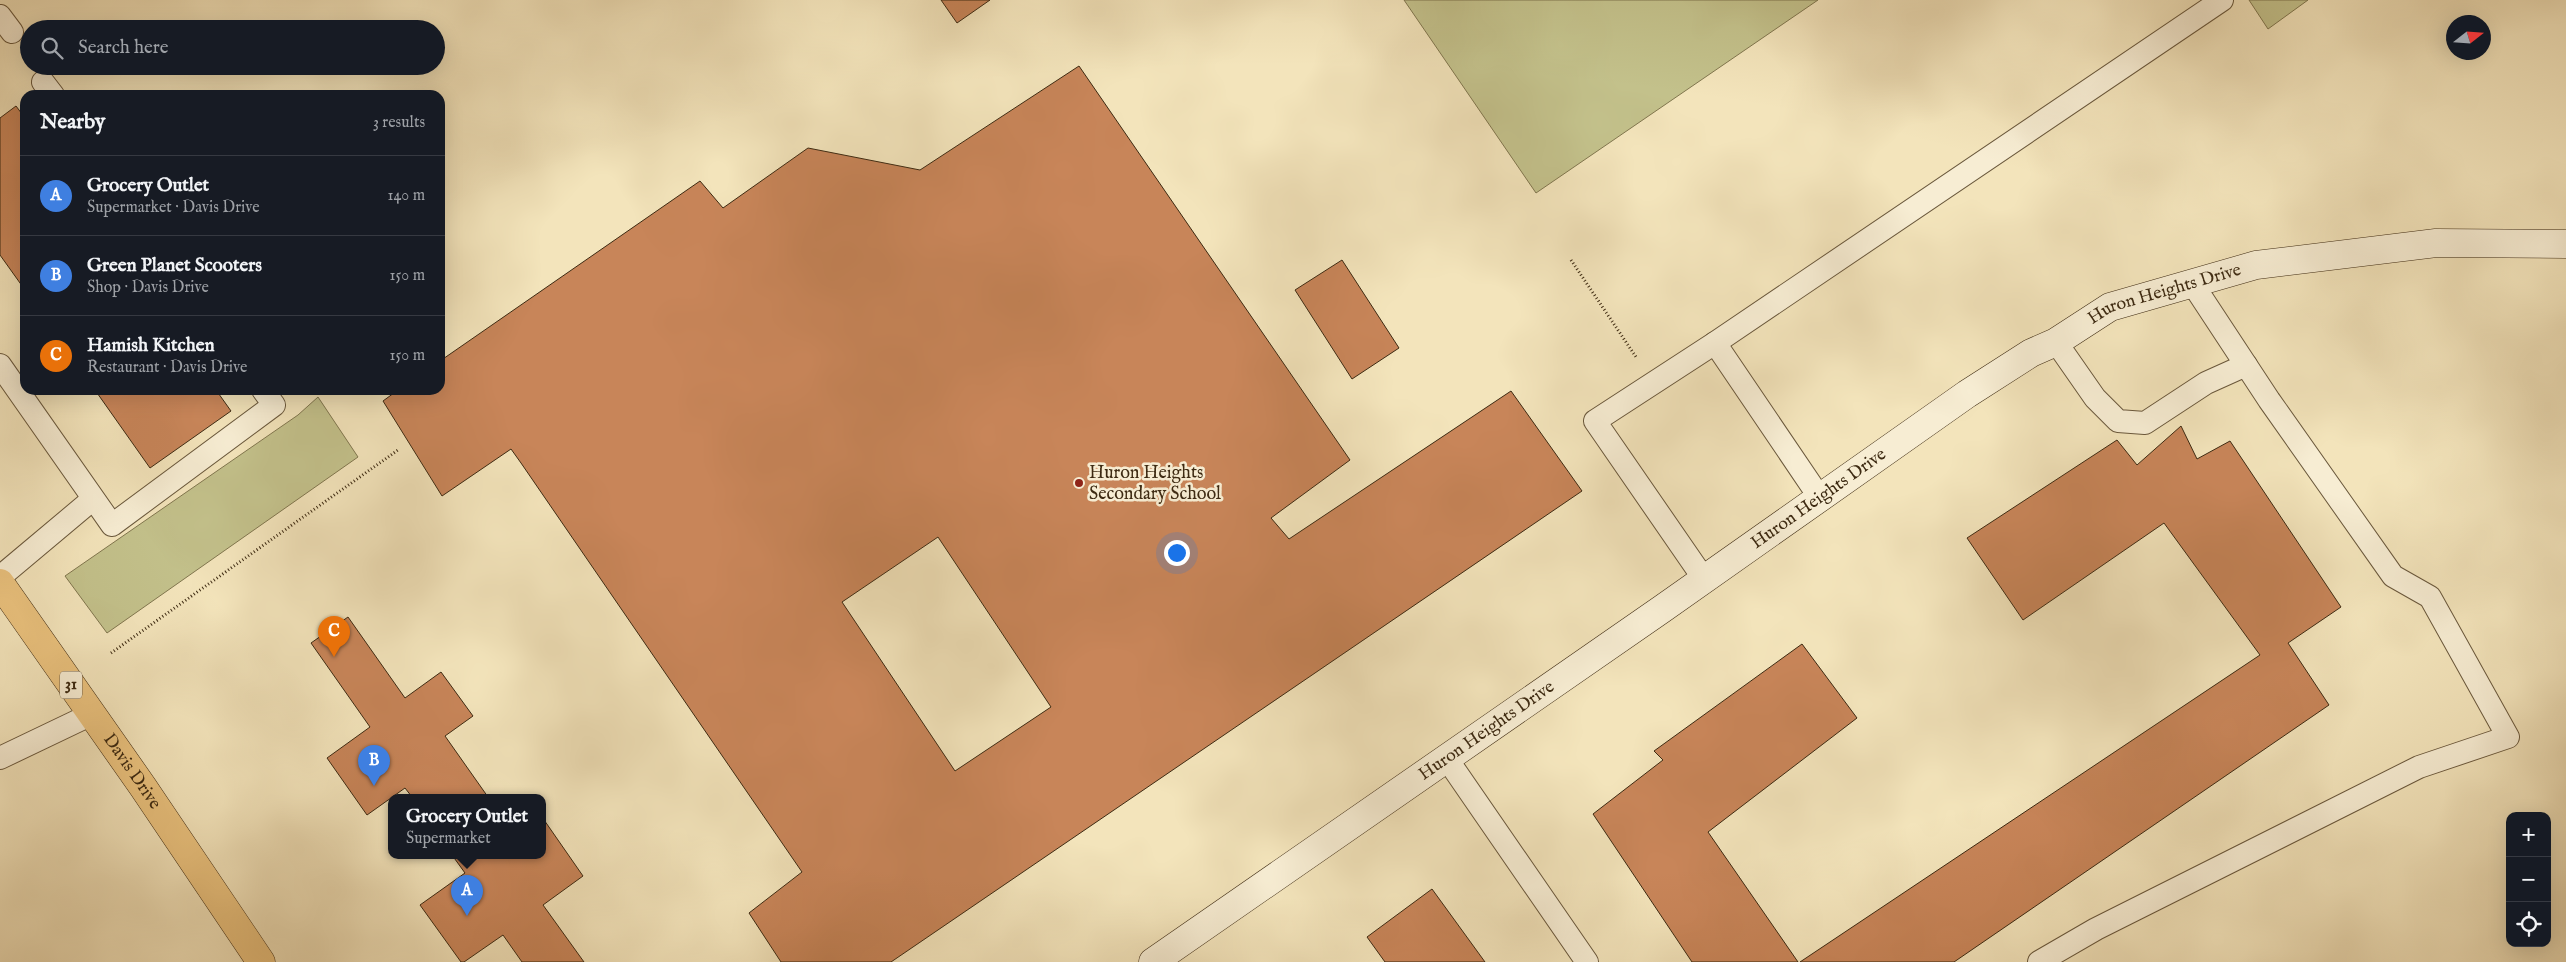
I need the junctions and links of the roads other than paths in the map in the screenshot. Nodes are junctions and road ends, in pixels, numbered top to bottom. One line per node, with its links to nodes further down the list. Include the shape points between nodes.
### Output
1 (2222, 0): 5 (lane)
2 (2566, 244): 3 (street, Huron Heights Drive, via 2436,243 2256,265)
3 (2192, 284): 4 (street, Huron Heights Drive, via 2110,307); 7 (lane)
4 (2056, 342): 7 (lane, via 2095,398 2118,421 2145,423 2206,382); 12 (street, Huron Heights Drive, via 2031,353 1967,394)
5 (1715, 344): 12 (lane); 14 (lane, via 1595,421)
6 (0, 365): 8 (lane)
7 (2246, 365): 22 (lane, via 2393,576 2430,597 2508,737 2419,767 2105,925)
8 (20, 394)
9 (21, 395): 11 (lane)
10 (267, 395): 11 (lane, via 274,405 112,525)
11 (93, 498): 13 (lane)
12 (1820, 498): 14 (street, Huron Heights Drive)
13 (0, 577)
14 (1704, 579): 18 (street, Huron Heights Drive)
15 (0, 583): 16 (main road, Davis Drive / 31)
16 (92, 714): 17 (lane); 19 (main road, Davis Drive / 31)
17 (0, 758)
18 (1447, 759): 20 (street, Huron Heights Drive); 21 (lane)
19 (261, 962)
20 (1153, 962)
21 (1587, 962)
22 (2039, 962)

